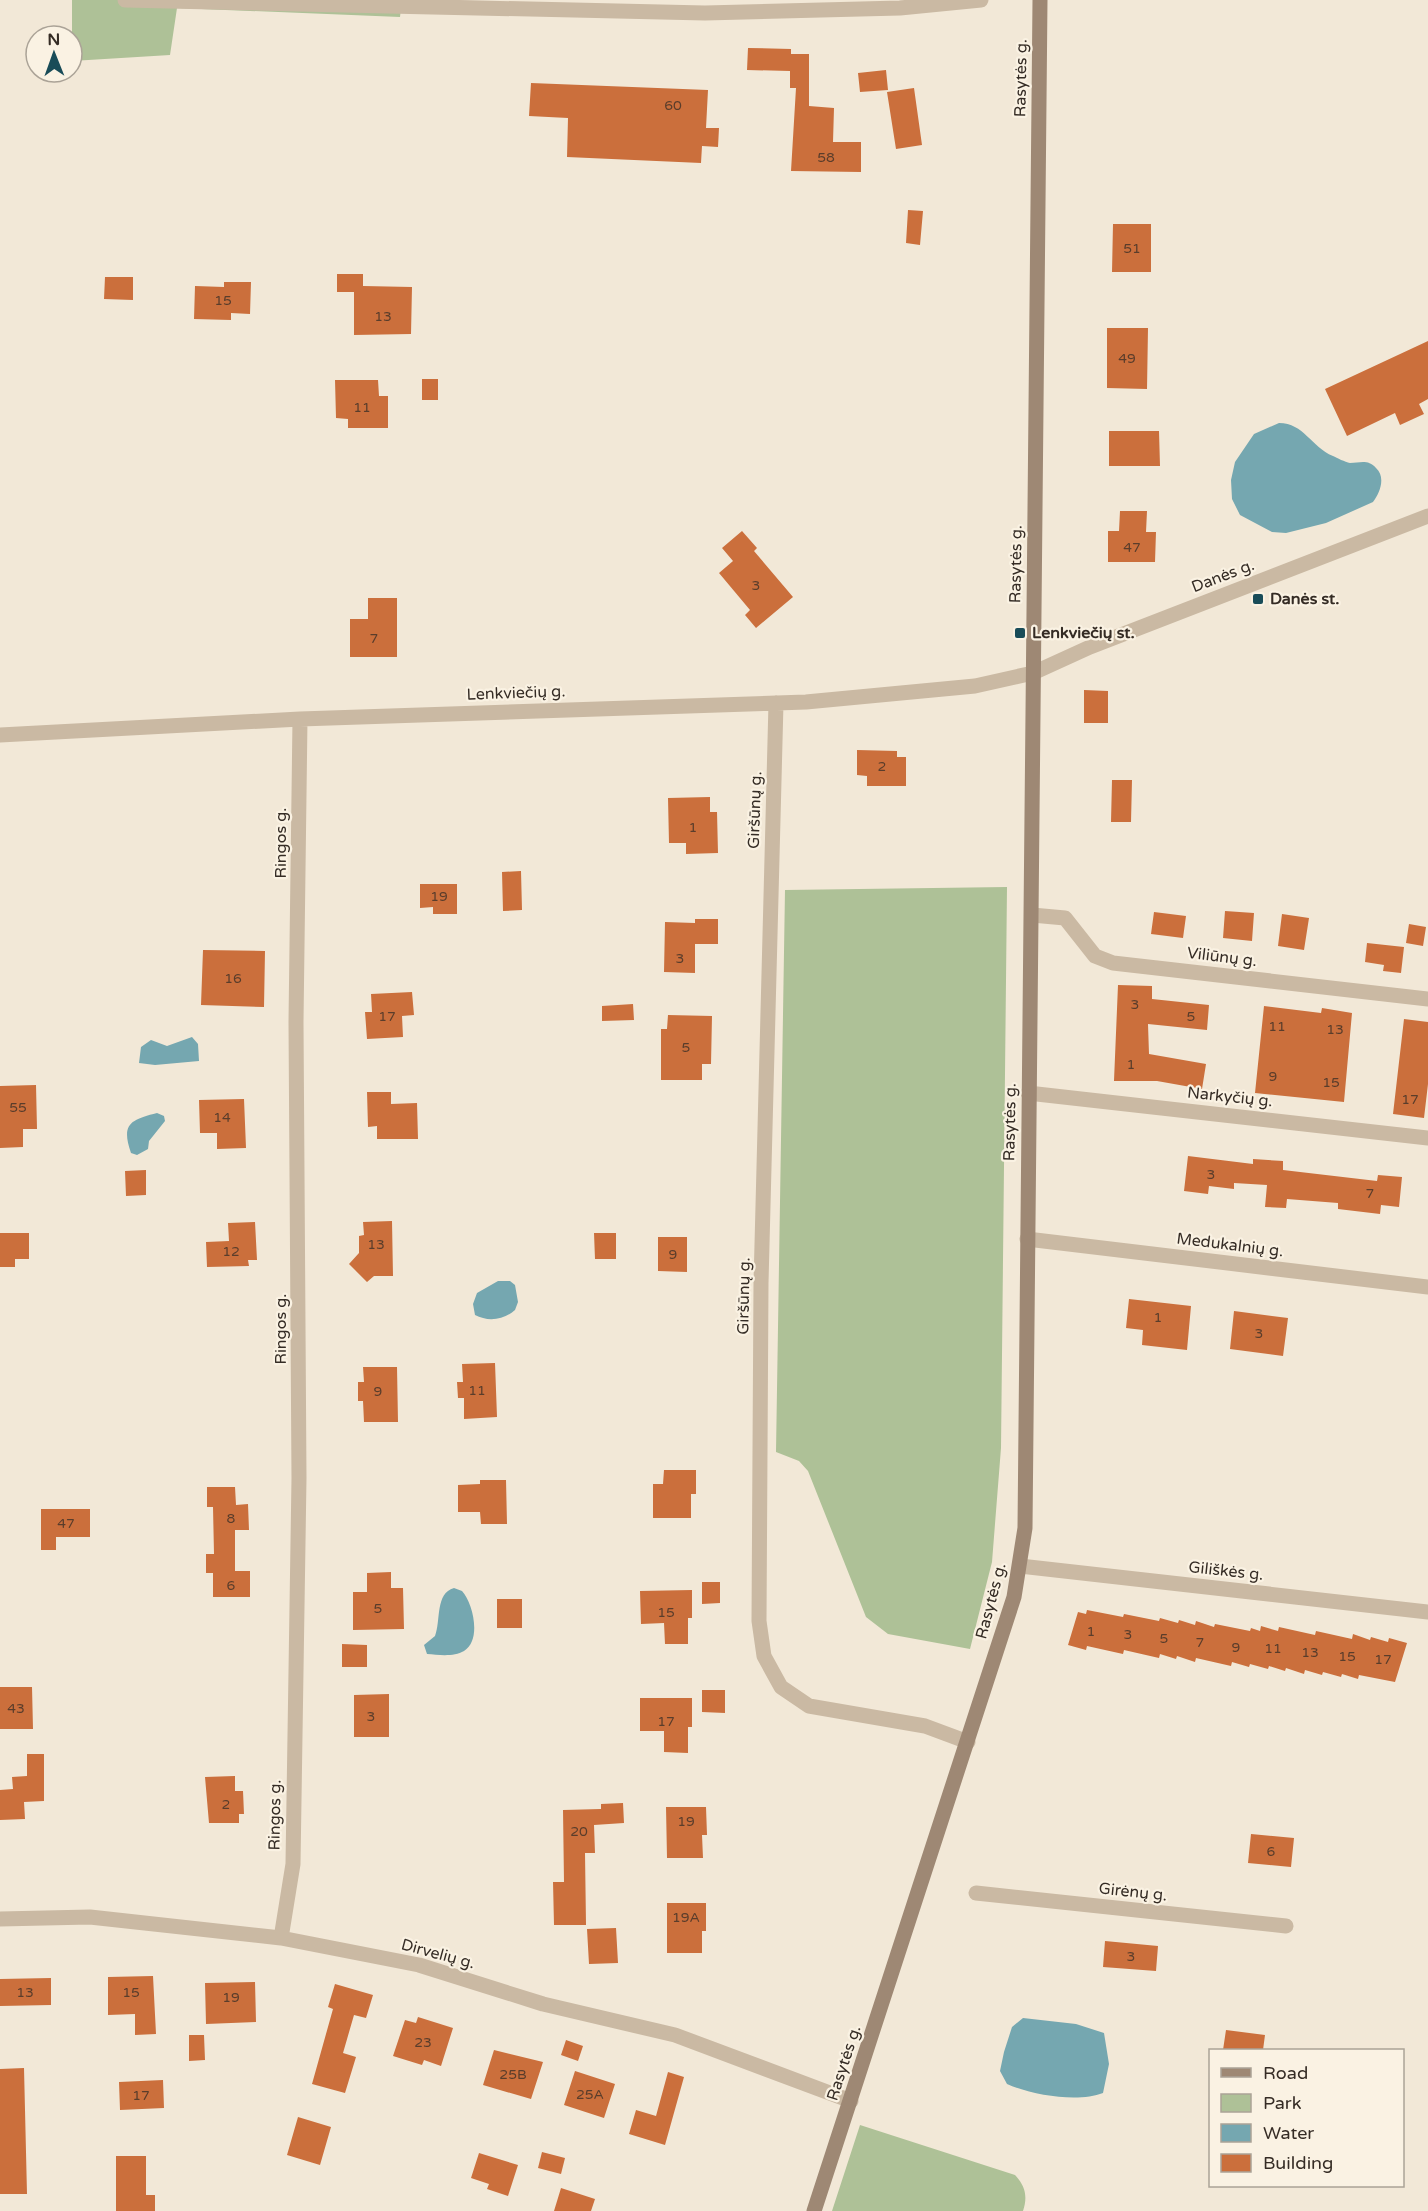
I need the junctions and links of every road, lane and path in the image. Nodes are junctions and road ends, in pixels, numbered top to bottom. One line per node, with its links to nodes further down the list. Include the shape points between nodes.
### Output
1 (124, 0): 2 (street, via 705,13 900,8)
2 (981, 0)
3 (1040, 0): 5 (main road, Rasytės g.)
4 (1428, 516): 5 (street, Danės g., via 1090,647)
5 (1033, 674): 6 (street, Lenkviečių g., via 975,686); 9 (main road, Rasytės g.)
6 (776, 703): 7 (street, Lenkviečių g.); 17 (street, Giršūnų g., via 761,1283 759,1620 764,1656 781,1688 809,1706 925,1726)
7 (300, 719): 8 (street, Lenkviečių g.); 21 (street, Ringos g., via 296,1022 300,1478 292,1864)
8 (0, 735)
9 (1032, 915): 10 (street, Viliūnų g., via 1065,918 1095,956 1113,963); 11 (main road, Rasytės g.)
10 (1428, 999)
11 (1029, 1093): 12 (street, Narkyčių g.); 13 (main road, Rasytės g.)
12 (1428, 1137)
13 (1027, 1239): 14 (street, Medukalnių g.); 15 (main road, Rasytės g., via 1027,1483)
14 (1428, 1287)
15 (1020, 1566): 16 (street, Giliškės g.); 17 (main road, Rasytės g., via 1014,1597)
16 (1428, 1612)
17 (968, 1742): 22 (main road, Rasytės g.)
18 (976, 1893): 20 (street, Girėnų g.)
19 (0, 1919): 21 (street, Dirvelių g., via 90,1917)
20 (1286, 1926)
21 (281, 1938): 22 (street, Dirvelių g., via 419,1965 543,2004 675,2035)
22 (851, 2101): 23 (main road, Rasytės g.)
23 (814, 2211)

